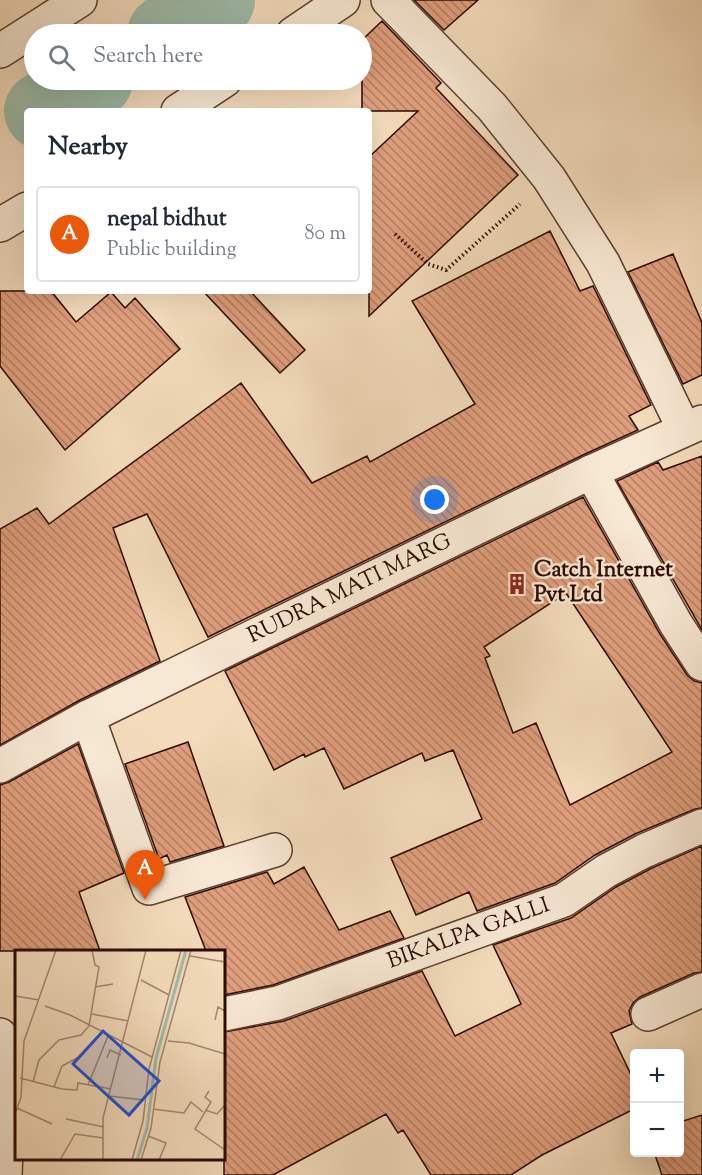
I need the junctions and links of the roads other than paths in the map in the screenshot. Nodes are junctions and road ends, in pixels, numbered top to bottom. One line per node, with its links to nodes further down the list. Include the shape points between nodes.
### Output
1 (80, 0): 4 (street)
2 (343, 0): 5 (street)
3 (388, 0): 12 (street, via 492,107 549,178 603,263)
4 (42, 24)
5 (308, 24)
6 (24, 36): 7 (street)
7 (0, 51)
8 (210, 90): 9 (street)
9 (183, 108)
10 (24, 211): 11 (street)
11 (0, 225)
12 (693, 425): 13 (street, RUDRA MATI MARG)
13 (591, 472): 14 (street); 15 (street, RUDRA MATI MARG)
14 (702, 664)
15 (88, 717): 16 (street, RUDRA MATI MARG); 18 (street, via 149,888)
16 (0, 766)
17 (702, 826): 20 (street, BIKALPA GALLI, via 606,871 564,900 278,1003)
18 (275, 850)
19 (702, 990): 21 (street)
20 (225, 1014)
21 (648, 1014)
22 (0, 1035): 23 (street)
23 (13, 1076): 24 (street)
24 (6, 1175)

